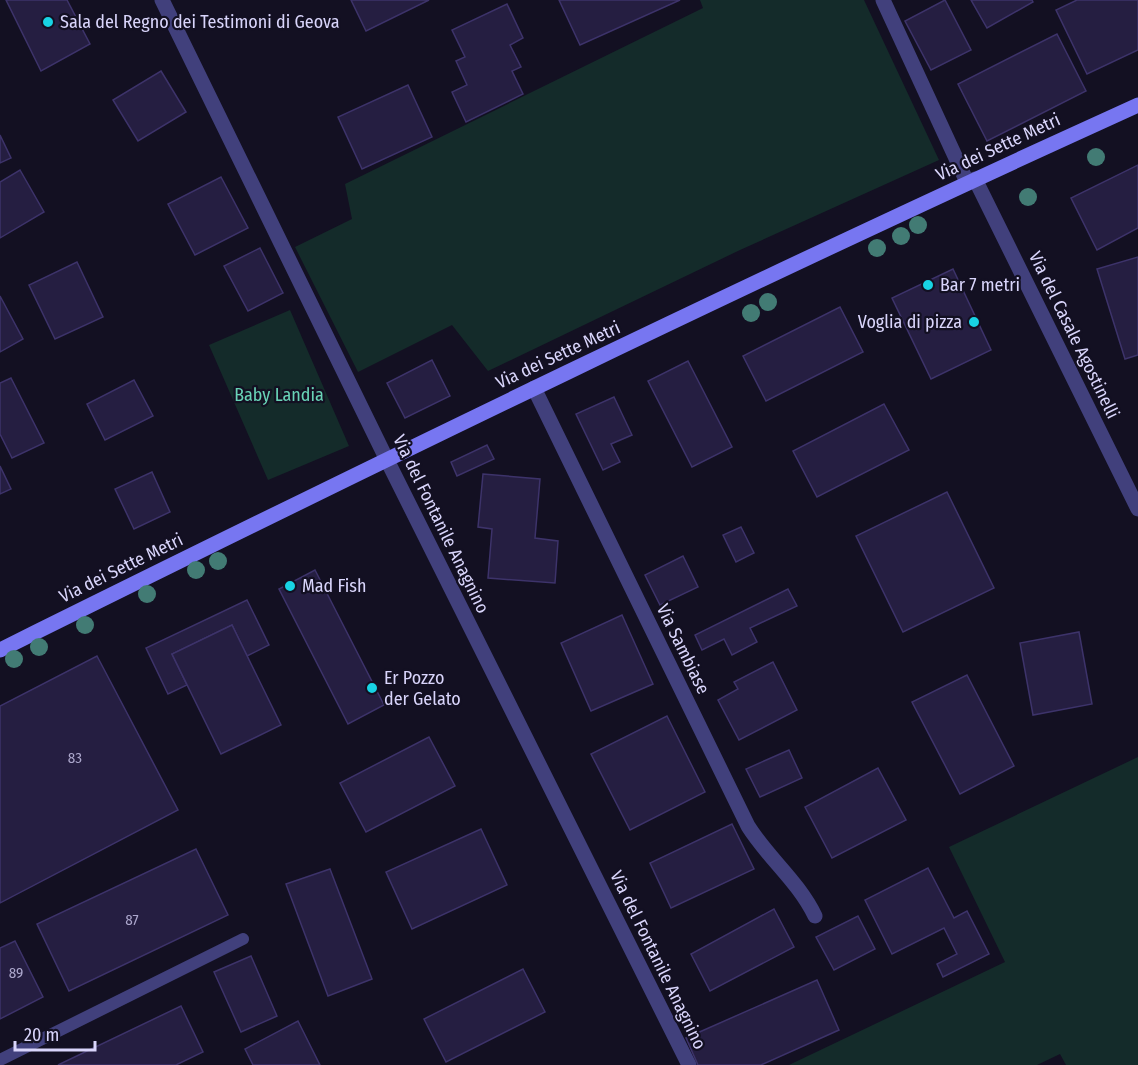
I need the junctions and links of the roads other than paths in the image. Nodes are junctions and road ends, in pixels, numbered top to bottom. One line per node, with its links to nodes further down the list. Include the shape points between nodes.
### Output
1 (162, 0): 6 (street, Via del Fontanile Anagnino)
2 (883, 0): 4 (street, Via del Casale Agostinelli)
3 (1138, 105): 4 (street, Via dei Sette Metri)
4 (971, 181): 5 (street, Via dei Sette Metri); 7 (street, Via del Casale Agostinelli)
5 (534, 388): 6 (street, Via dei Sette Metri); 9 (street, Via Sambiase, via 744,818 761,846 797,886)
6 (386, 458): 8 (street, Via dei Sette Metri); 12 (street, Via del Fontanile Anagnino)
7 (1138, 509)
8 (0, 650)
9 (815, 916)
10 (243, 939): 11 (lane)
11 (0, 1060)
12 (688, 1065)

